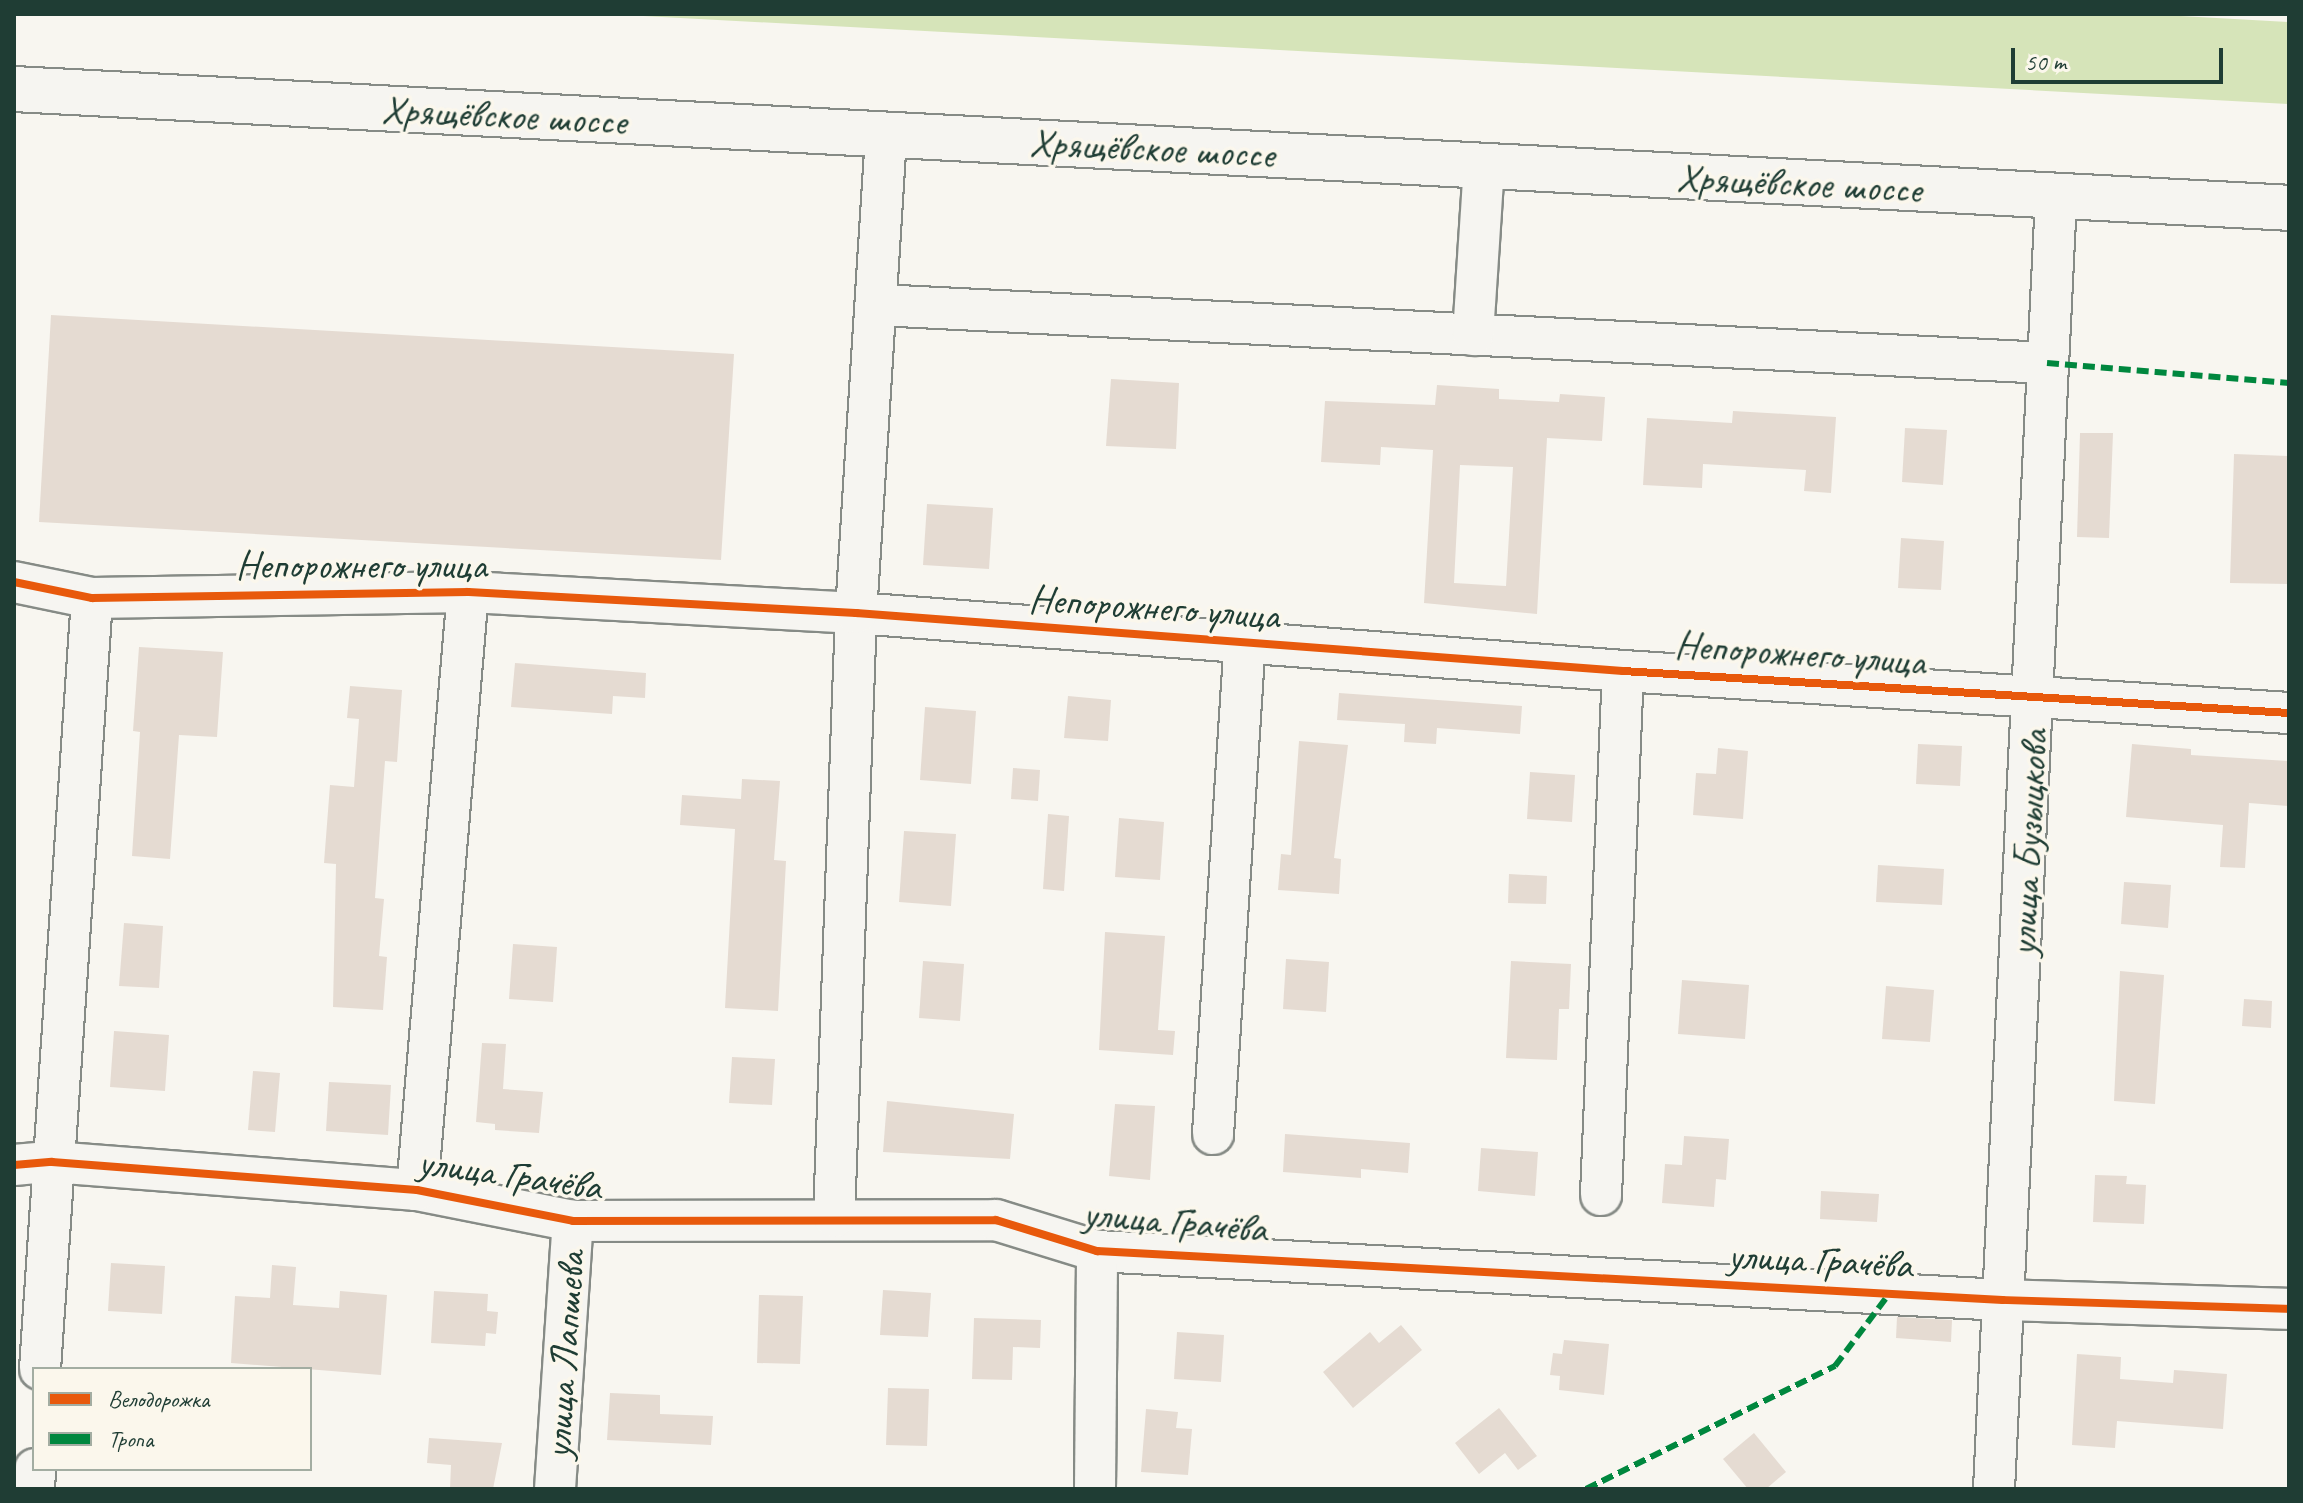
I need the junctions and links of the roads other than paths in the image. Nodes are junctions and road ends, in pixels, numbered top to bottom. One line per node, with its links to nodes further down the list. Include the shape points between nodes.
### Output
1 (14, 89): 2 (main road, Хрящёвское шоссе)
2 (886, 135): 3 (main road, Хрящёвское шоссе); 6 (street)
3 (1484, 166): 4 (main road, Хрящёвское шоссе); 7 (street)
4 (2056, 196): 5 (main road, Хрящёвское шоссе); 8 (street, улица Бузыцкова)
5 (2289, 208)
6 (878, 305): 7 (street); 12 (street)
7 (1473, 335): 8 (street)
8 (2047, 363): 15 (street, улица Бузыцкова)
9 (14, 582): 11 (street, Непорожнего улица)
10 (468, 592): 11 (street, Непорожнего улица); 12 (street, Непорожнего улица); 19 (street)
11 (92, 598): 18 (street)
12 (856, 613): 13 (street, Непорожнего улица); 21 (street)
13 (1245, 644): 14 (street, Непорожнего улица); 17 (street)
14 (1623, 671): 15 (street, Непорожнего улица); 20 (street)
15 (2035, 699): 16 (street, Непорожнего улица); 24 (street, улица Бузыцкова)
16 (2289, 713)
17 (1213, 1134)
18 (33, 1164): 19 (street, улица Грачёва); 26 (street)
19 (417, 1190): 22 (street, улица Грачёва)
20 (1601, 1195)
21 (834, 1217): 22 (street, улица Грачёва); 23 (street, улица Грачёва, via 996,1220)
22 (573, 1221): 27 (street, улица Лапшева)
23 (1097, 1251): 24 (street, улица Грачёва); 28 (street)
24 (2003, 1300): 25 (street, улица Грачёва); 29 (street, улица Бузыцкова)
25 (2289, 1309)
26 (40, 1367)
27 (555, 1489)
28 (1095, 1489)
29 (1994, 1489)

